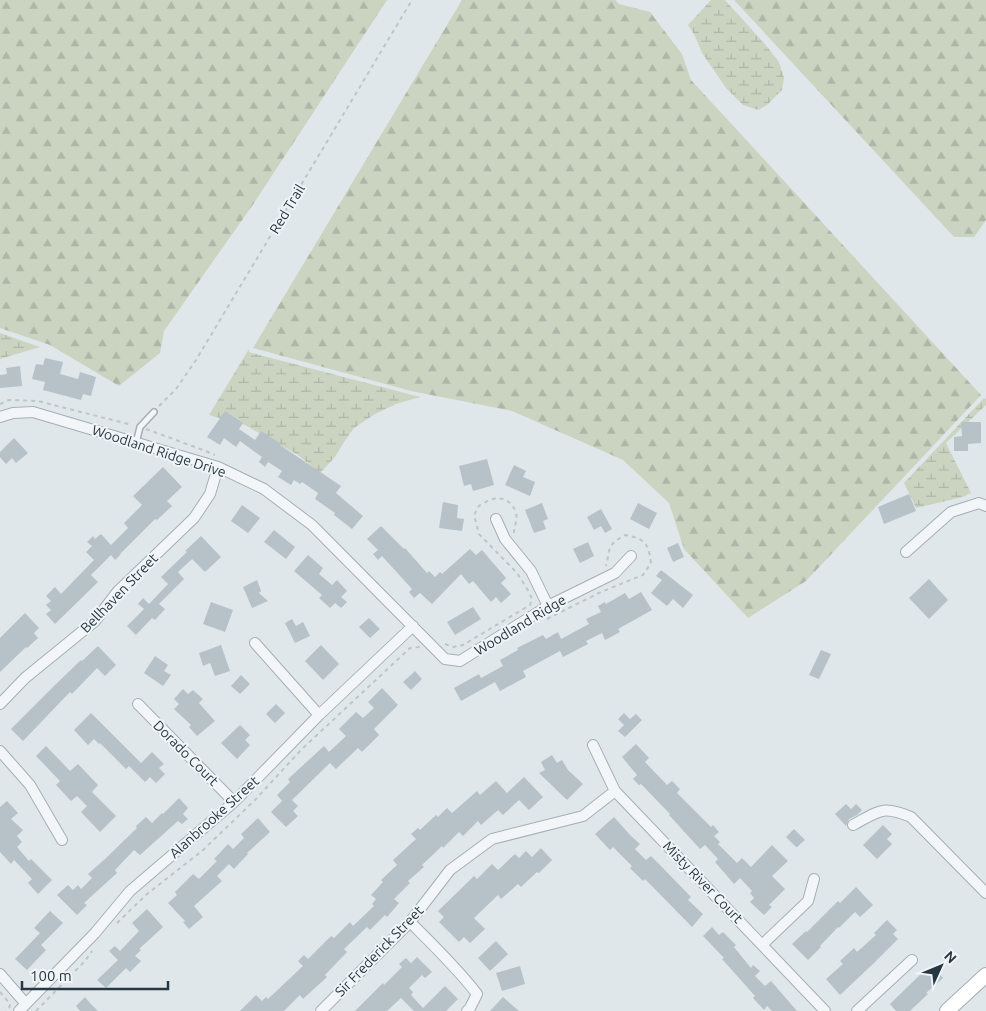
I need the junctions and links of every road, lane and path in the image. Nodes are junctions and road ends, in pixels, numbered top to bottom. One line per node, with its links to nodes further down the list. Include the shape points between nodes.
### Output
1 (412, 0): 3 (path, Red Trail, via 196,360 176,389)
2 (0, 404): 5 (path, via 9,400 38,401)
3 (154, 412): 5 (lane)
4 (0, 417): 6 (street, Woodland Ridge Drive, via 33,412)
5 (140, 427): 6 (lane); 7 (path, via 203,450)
6 (136, 442): 7 (street, Woodland Ridge Drive)
7 (218, 462): 16 (street, Woodland Ridge Drive, via 264,489 312,525); 20 (street, Bellhaven Street, via 210,494 194,518 118,592 95,621 25,678)
8 (986, 506): 11 (street, via 979,502 951,512)
9 (496, 519): 14 (street, via 505,539 531,571)
10 (515, 540): 18 (path, via 517,520 506,499 490,499 479,506 474,515 479,534 517,573 532,599 530,605 463,645 453,647)
11 (906, 552)
12 (631, 556): 14 (street, Woodland Ridge, via 615,573)
13 (606, 566): 15 (path, via 608,550 625,535 639,538 648,548 651,563 643,575)
14 (548, 606): 16 (street, Woodland Ridge, via 460,661 445,658)
15 (540, 623)
16 (414, 626): 22 (street, Alanbrooke Street)
17 (255, 643): 22 (street)
18 (444, 643)
19 (422, 651): 32 (path, via 419,647 410,648 301,750 202,851 147,894)
20 (0, 704)
21 (138, 704): 26 (street, Dorado Court)
22 (319, 715): 26 (street, Alanbrooke Street)
23 (593, 746): 25 (street, Misty River Court)
24 (0, 751): 28 (street, via 30,785)
25 (615, 791): 31 (street, Sir Frederick Street, via 583,816 492,839 450,870); 33 (street, Misty River Court)
26 (234, 802): 39 (street, Alanbrooke Street, via 130,891 95,934)
27 (853, 826): 30 (street, via 881,810 911,818)
28 (62, 840)
29 (814, 879): 33 (street, via 808,901)
30 (986, 893)
31 (410, 922): 42 (street, Sir Frederick Street); 43 (street, via 477,994)
32 (115, 926)
33 (762, 944): 44 (street, Misty River Court)
34 (94, 950): 41 (path)
35 (912, 960): 45 (street)
36 (0, 974): 39 (street)
37 (986, 975): 46 (street)
38 (0, 992): 40 (path, via 10,1004)
39 (23, 1008)
40 (6, 1011)
41 (36, 1011)
42 (321, 1011)
43 (467, 1011)
44 (825, 1011)
45 (857, 1011)
46 (947, 1011)

